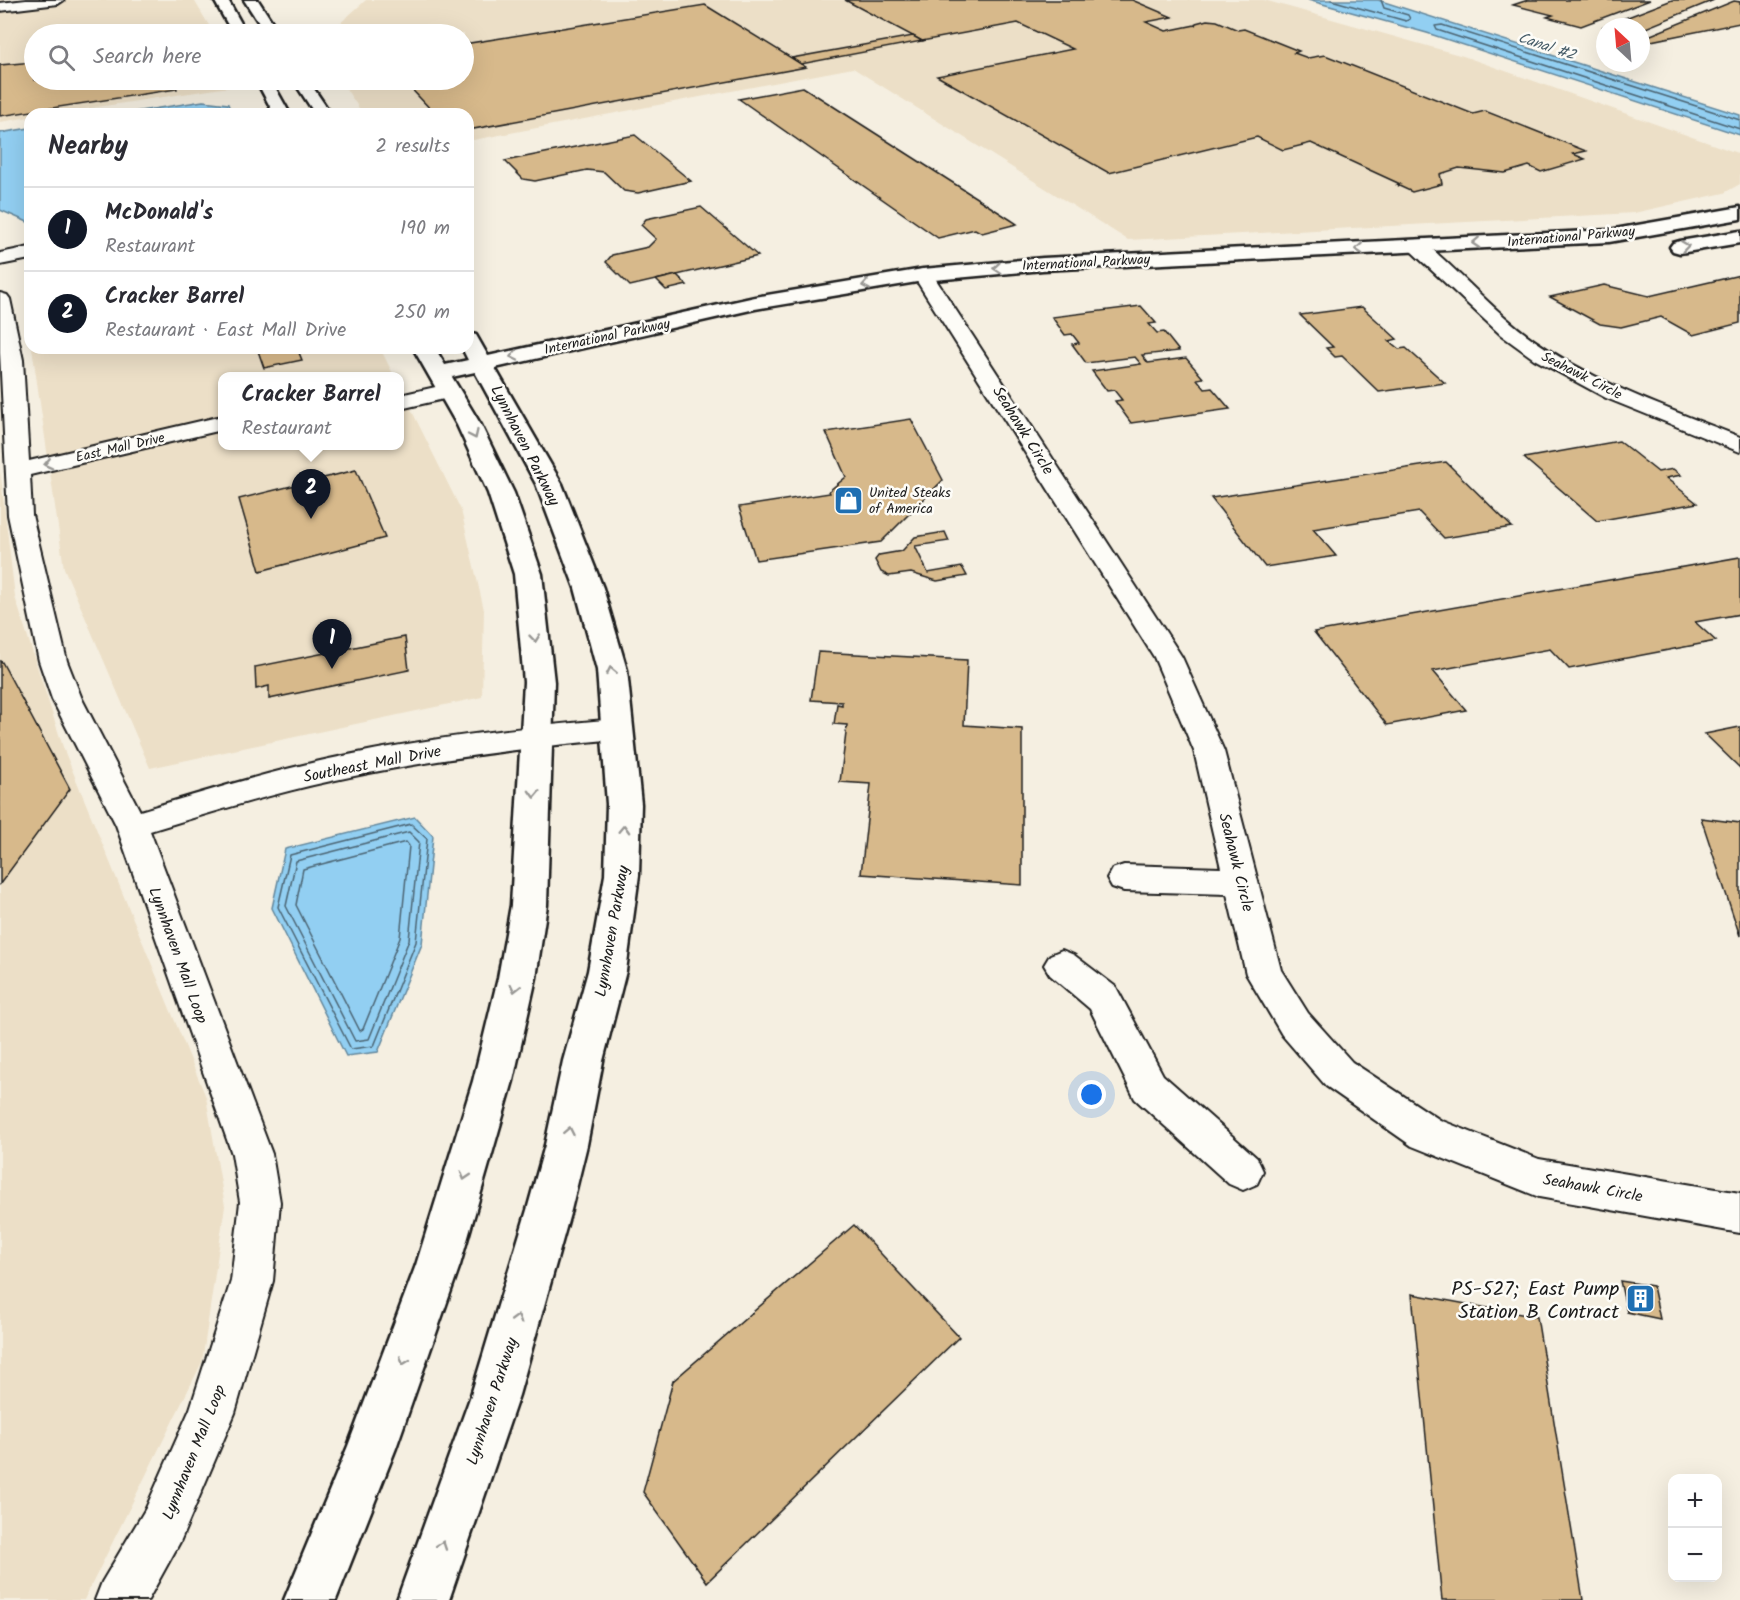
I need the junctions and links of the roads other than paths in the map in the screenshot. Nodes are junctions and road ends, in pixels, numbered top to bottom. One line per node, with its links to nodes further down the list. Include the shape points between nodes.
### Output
1 (58, 0): 4 (street)
2 (221, 0): 5 (main road)
3 (251, 0): 6 (main road)
4 (0, 7)
5 (234, 24)
6 (267, 24)
7 (269, 90): 9 (main road)
8 (307, 90): 10 (main road)
9 (279, 108)
10 (319, 108)
11 (1740, 213): 13 (main road, International Parkway, one-way to 13, via 1609,236)
12 (1740, 237): 14 (main road, one-way to 12)
13 (1418, 247): 18 (street, Seahawk Circle); 19 (main road, International Parkway, one-way to 19, via 1042,264)
14 (1664, 248)
15 (1629, 252): 18 (main road, International Parkway)
16 (24, 254): 17 (street)
17 (0, 258)
18 (1438, 264): 19 (main road, International Parkway); 29 (street, Seahawk Circle, via 1496,320 1540,355 1597,385)
19 (930, 284): 23 (main road, International Parkway, via 841,306); 35 (street, Seahawk Circle, via 1168,657 1209,751)
20 (0, 299): 30 (street, Lynnhaven Mall Loop, via 12,360)
21 (474, 350): 23 (main road, Lynnhaven Parkway)
22 (428, 354): 25 (main road)
23 (487, 371): 25 (main road, International Parkway); 31 (main road, Lynnhaven Parkway, one-way to 23, via 612,670 590,588 549,484)
24 (404, 382): 25 (street)
25 (445, 382): 26 (street); 32 (main road, one-way to 32, via 501,493 528,574 539,682)
26 (404, 400)
27 (218, 424): 30 (street, East Mall Drive, one-way to 30)
28 (218, 444): 30 (street, East Mall Drive)
29 (1740, 446)
30 (18, 480): 33 (street, Lynnhaven Mall Loop, via 20,515 53,661 67,699)
31 (617, 729): 32 (street, Southeast Mall Drive); 41 (main road, Lynnhaven Parkway, one-way to 31, via 495,1395 566,1145 607,971 622,875 624,804)
32 (536, 736): 33 (street, Southeast Mall Drive, via 329,770); 40 (main road, one-way to 40, via 529,905 493,1081 438,1265 372,1448)
33 (132, 825): 39 (street, Lynnhaven Mall Loop, via 252,1154 260,1202 252,1281 212,1413 164,1525)
34 (1124, 878): 35 (street)
35 (1241, 881): 38 (street, Seahawk Circle, via 1264,974 1295,1024 1339,1074 1418,1128 1539,1178)
36 (1062, 965): 37 (street, via 1103,998 1149,1087)
37 (1243, 1171)
38 (1740, 1213)
39 (120, 1600)
40 (310, 1600)
41 (423, 1600)

